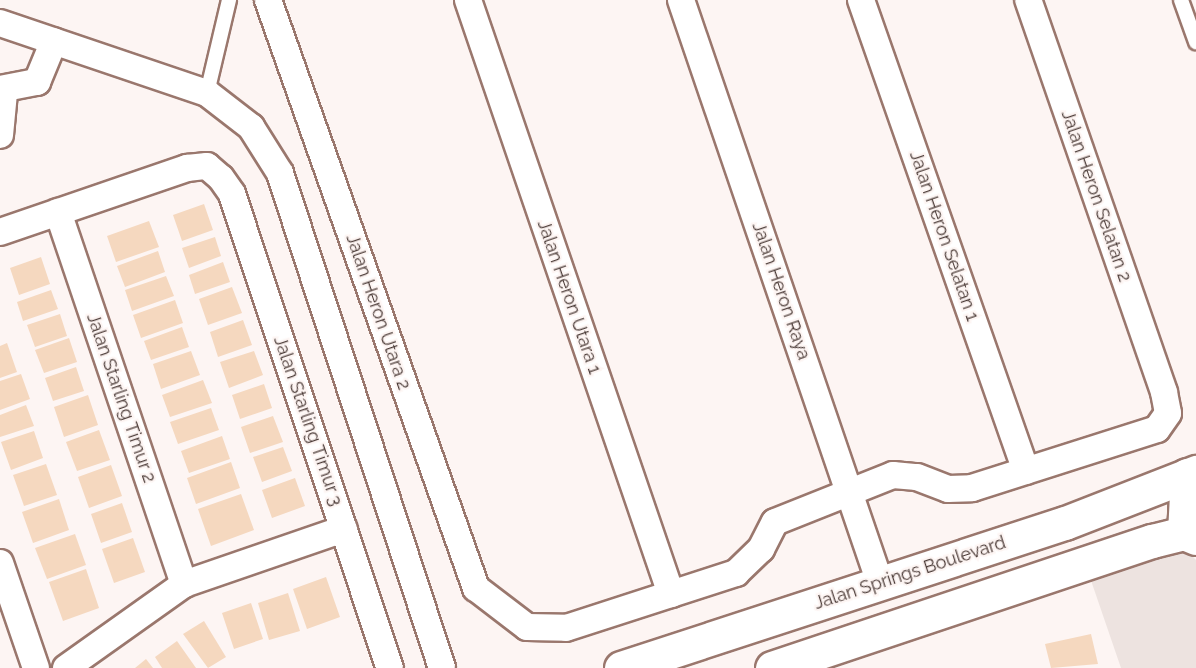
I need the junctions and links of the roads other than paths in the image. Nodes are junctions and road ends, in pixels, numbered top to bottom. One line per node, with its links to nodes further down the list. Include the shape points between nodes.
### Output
1 (229, 0): 12 (lane)
2 (268, 0): 25 (street, Jalan Heron Utara 2, via 476,588 503,613 527,627 566,628)
3 (468, 0): 25 (street, Jalan Heron Utara 1)
4 (681, 0): 19 (street, Jalan Heron Raya)
5 (861, 0): 17 (street, Jalan Heron Selatan 1)
6 (1028, 0): 16 (street, Jalan Heron Selatan 2)
7 (1181, 0): 10 (lane)
8 (0, 23): 9 (street)
9 (54, 41): 11 (street, via 37,82); 12 (street)
10 (1196, 42)
11 (2, 91): 13 (street)
12 (207, 93): 29 (street, via 251,127 280,173)
13 (0, 135)
14 (58, 212): 15 (street); 20 (street, Jalan Starling Timur 3, via 187,168 207,166 221,178 232,194); 24 (street, Jalan Starling Timur 2)
15 (0, 232)
16 (1164, 392): 17 (street, Jalan Heron Utara 2, via 1168,413 1157,429)
17 (1026, 471): 19 (street, Jalan Heron Utara 2, via 972,488 948,489 917,477 893,475)
18 (1191, 474): 21 (main road); 23 (main road, Jalan Springs Boulevard, via 1065,522)
19 (850, 493): 23 (street, Jalan Heron Raya); 25 (street, Jalan Heron Utara 2, via 775,522 761,549 736,573)
20 (345, 529): 24 (street); 26 (street, Jalan Starling Timur 3)
21 (1190, 536): 31 (main road)
22 (0, 563): 27 (street)
23 (880, 583): 30 (main road, Jalan Springs Boulevard)
24 (184, 584): 28 (street)
25 (671, 594)
26 (391, 667)
27 (36, 668)
28 (66, 668)
29 (442, 668)
30 (621, 668)
31 (772, 668)

